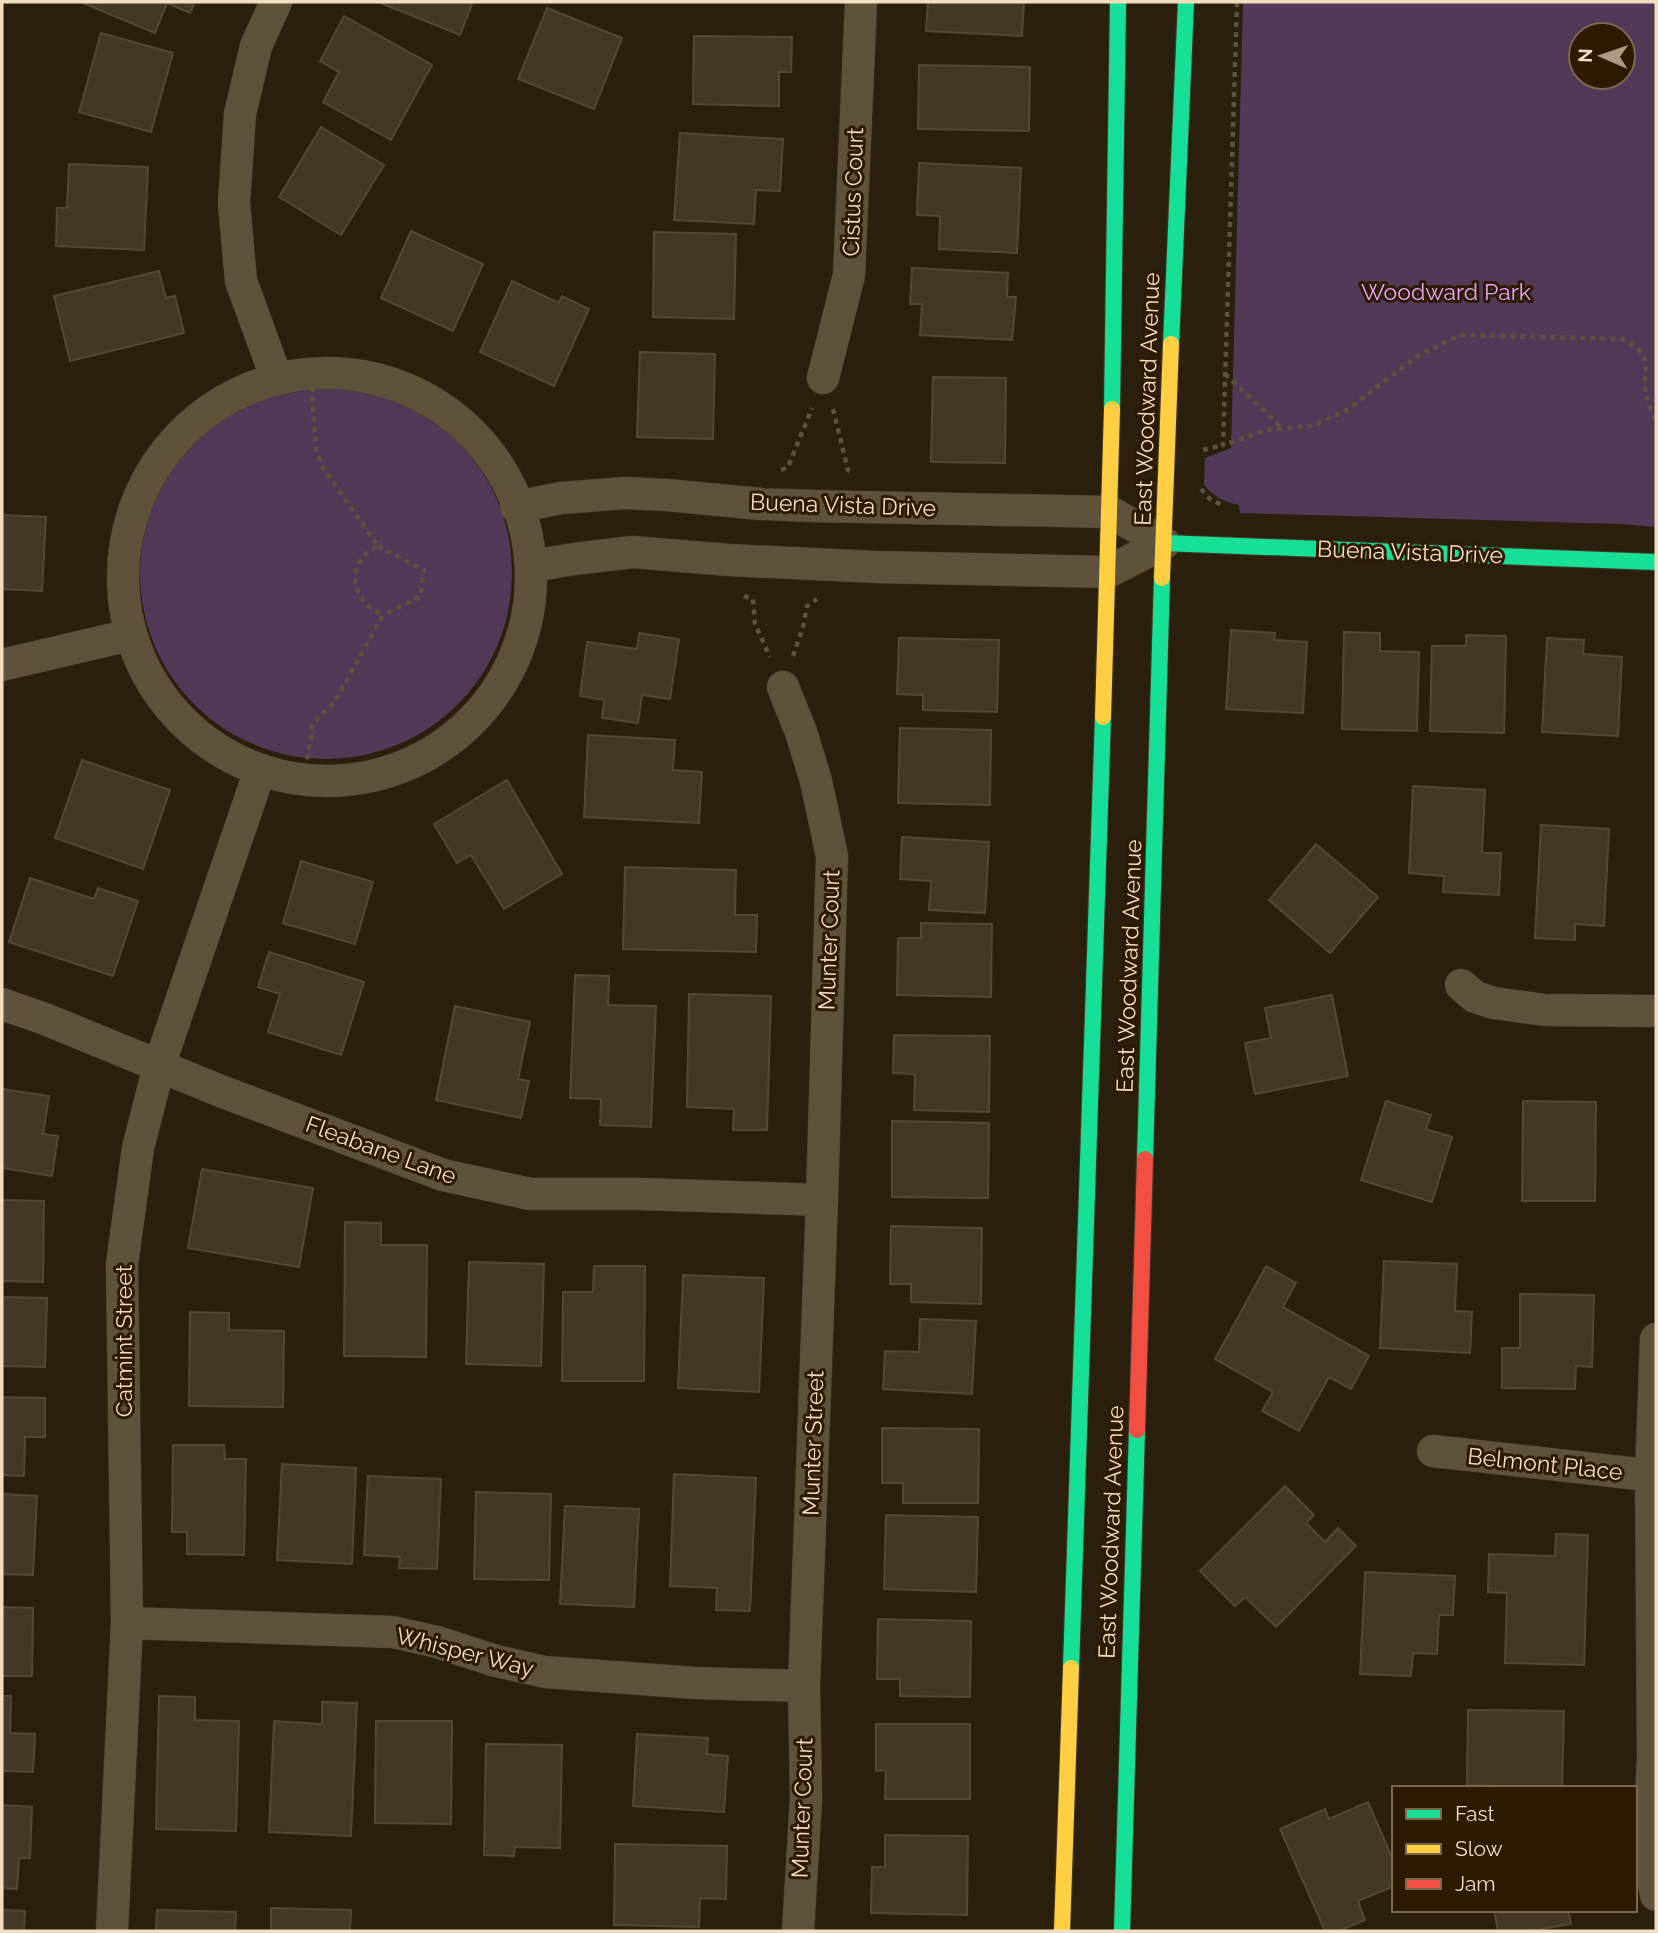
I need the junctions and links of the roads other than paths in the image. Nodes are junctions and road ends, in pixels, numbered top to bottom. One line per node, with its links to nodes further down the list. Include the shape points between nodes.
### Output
1 (276, 2): 5 (street, via 256,46 240,114 234,203 241,281)
2 (861, 2): 6 (street, Cistus Court, via 849,275)
3 (1118, 2): 8 (street, East Woodward Avenue)
4 (1186, 2): 9 (street, East Woodward Avenue)
5 (276, 377): 7 (street, via 339,370 384,378 443,406 473,431 502,471); 13 (street, via 228,396 193,420 152,468 134,505 122,559)
6 (823, 378)
7 (516, 507): 8 (street, Buena Vista Drive, via 625,493 761,504); 11 (street)
8 (1110, 512): 9 (street, Buena Vista Drive); 12 (street, East Woodward Avenue)
9 (1164, 543): 10 (street, Buena Vista Drive); 12 (street, Buena Vista Drive); 31 (street, East Woodward Avenue)
10 (1656, 562)
11 (532, 566): 12 (street, Buena Vista Drive, via 633,552 836,565); 16 (street, via 521,645 499,689 461,732 415,763 375,777 337,782)
12 (1108, 572): 30 (street, East Woodward Avenue)
13 (130, 635): 14 (street); 16 (street, via 147,676 184,725 225,756)
14 (2, 665)
15 (783, 687): 21 (street, Munter Court, via 816,781 831,856)
16 (260, 770): 20 (street, Catmint Street)
17 (1461, 985): 19 (street, via 1475,997 1494,1003 1545,1010)
18 (2, 1004): 20 (street, Fleabane Lane)
19 (1656, 1011)
20 (159, 1066): 21 (street, Fleabane Lane, via 443,1175 530,1194); 25 (street, Catmint Street, via 138,1148 122,1264)
21 (822, 1200): 26 (street, Munter Street)
22 (1656, 1339): 24 (street)
23 (1433, 1451): 24 (street, Belmont Place)
24 (1654, 1476): 27 (street, via 1648,1856)
25 (127, 1623): 26 (street, Whisper Way, via 393,1632 545,1672); 28 (street, Catmint Street)
26 (804, 1686): 29 (street, Munter Court, via 806,1799)
27 (1656, 1895)
28 (112, 1931)
29 (797, 1931)
30 (1062, 1931)
31 (1122, 1931)

